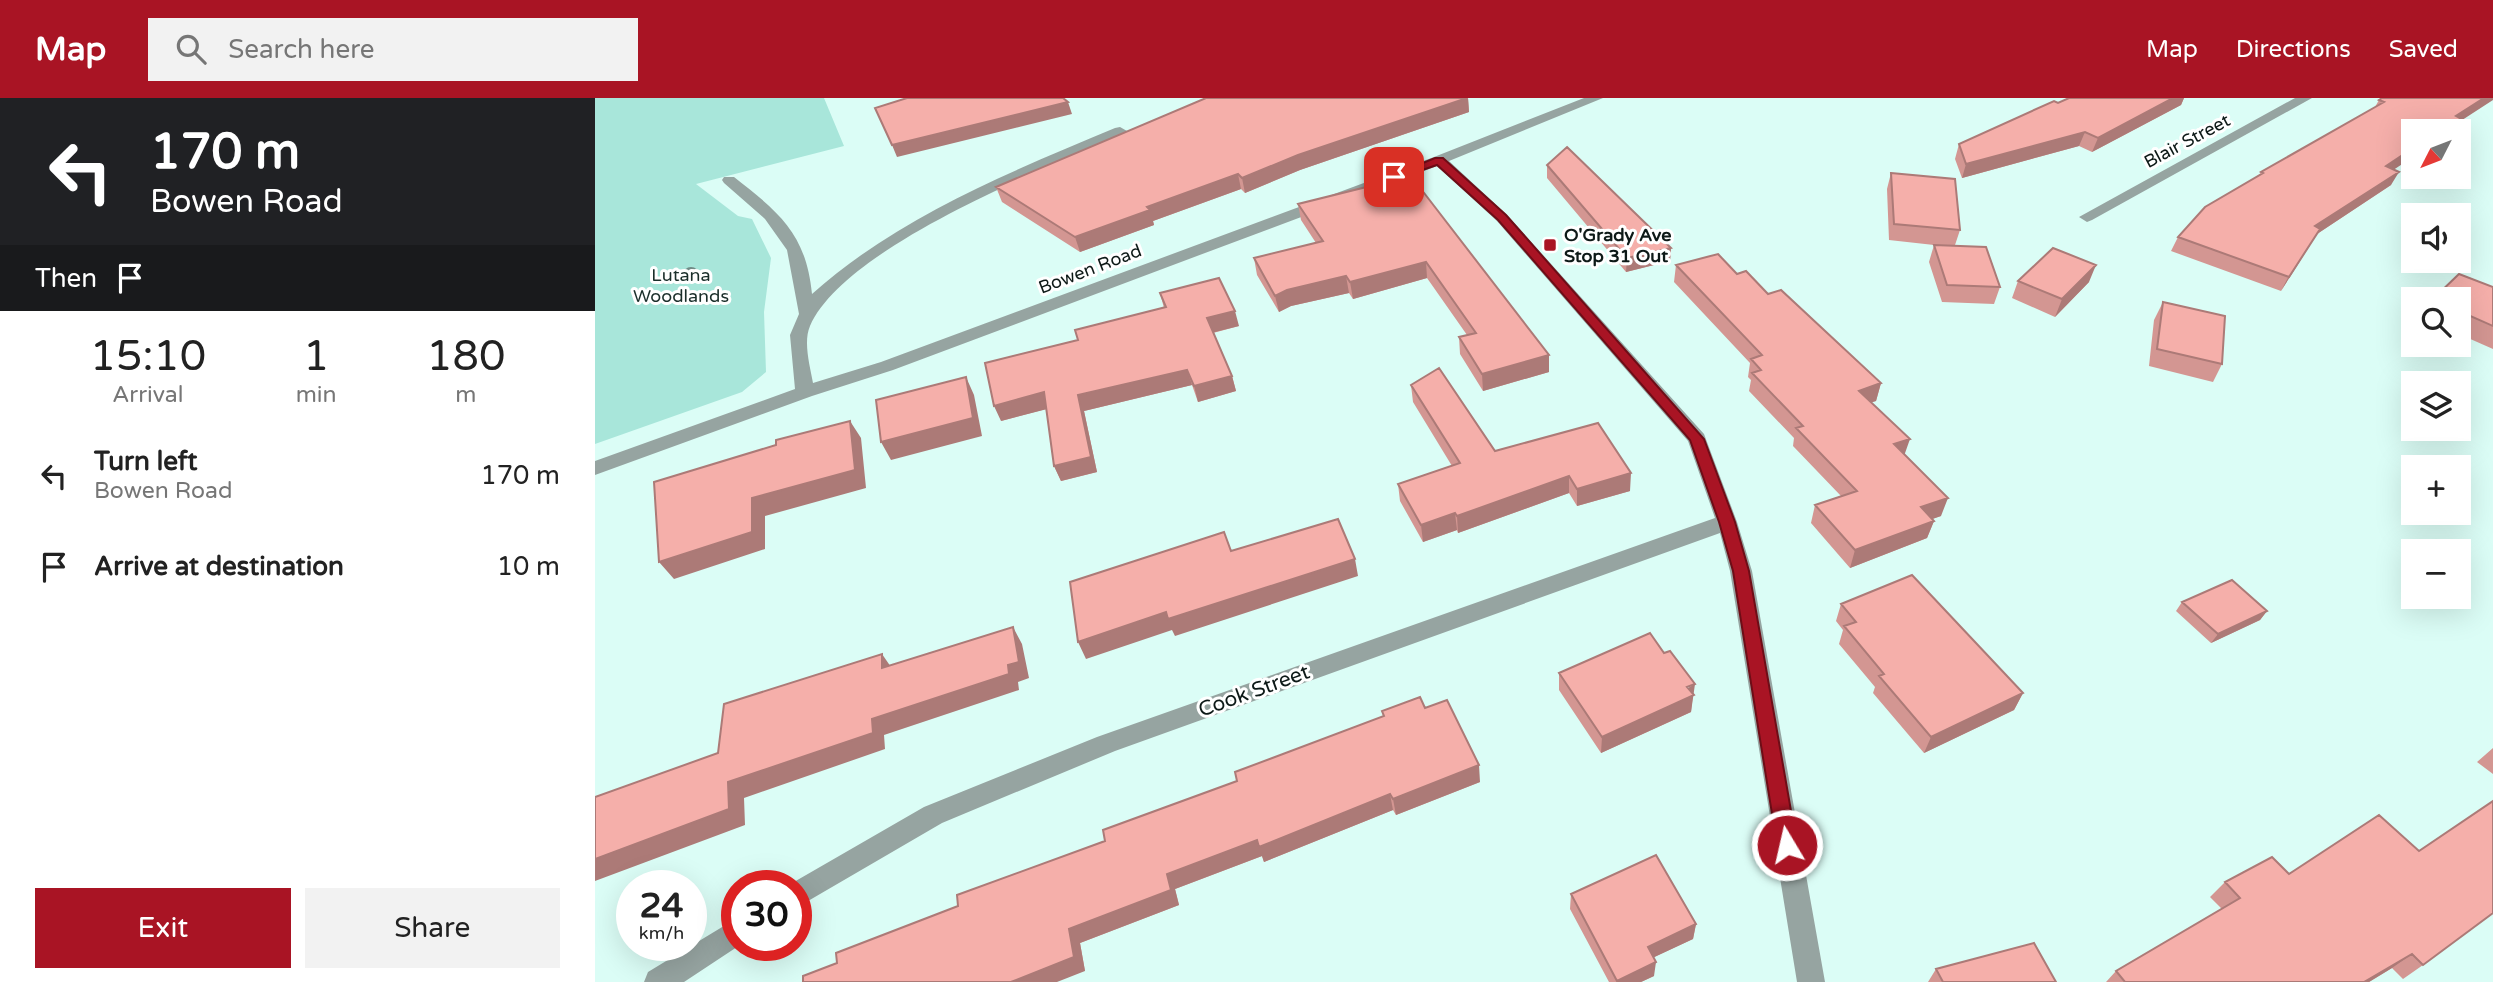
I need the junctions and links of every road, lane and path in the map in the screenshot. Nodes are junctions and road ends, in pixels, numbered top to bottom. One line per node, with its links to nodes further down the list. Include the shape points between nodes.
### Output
1 (1596, 98): 4 (street, Bowen Road)
2 (2305, 98): 6 (street, Blair Street)
3 (1120, 131): 7 (street, via 1023,172 864,257 823,289)
4 (1439, 160): 8 (street, Bowen Road, via 887,366); 10 (street, via 1502,218 1697,439)
5 (729, 180): 7 (street, via 783,230 799,260)
6 (2087, 217)
7 (806, 312): 8 (street, via 799,329)
8 (805, 391): 9 (street, Bowen Road)
9 (595, 468)
10 (1727, 522): 11 (street, Cook Street, via 1094,749 933,815); 14 (street, via 1741,571)
11 (812, 886)
12 (721, 941): 13 (street)
13 (657, 982)
14 (1811, 982)

